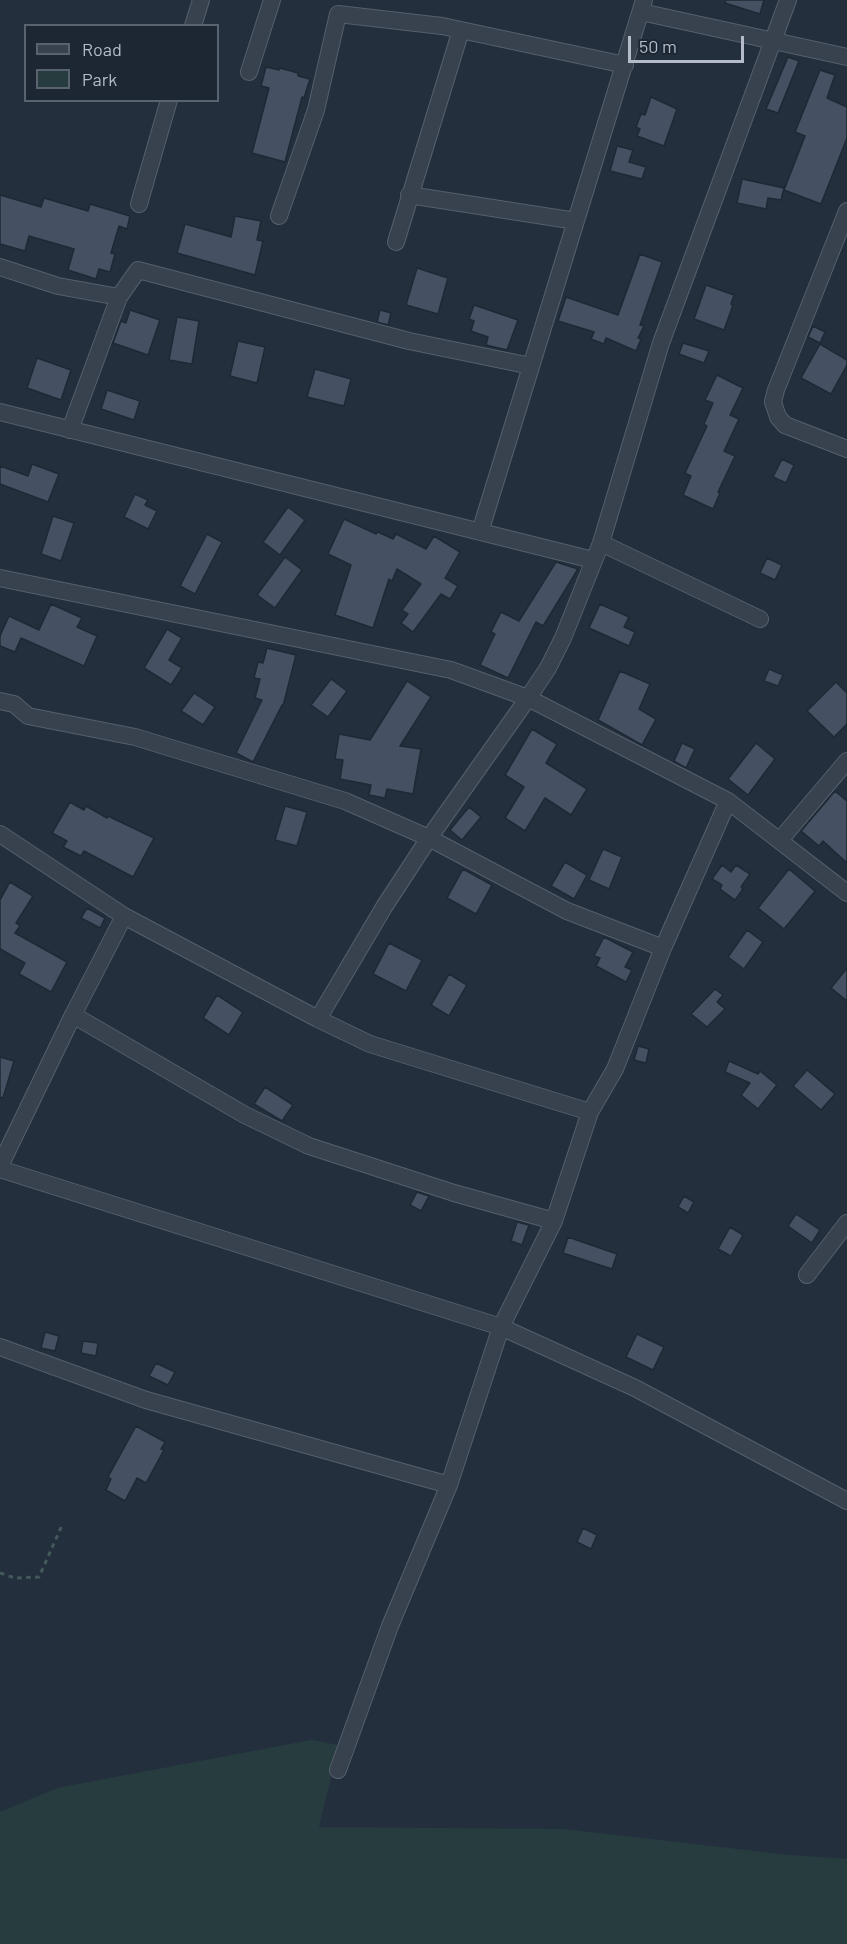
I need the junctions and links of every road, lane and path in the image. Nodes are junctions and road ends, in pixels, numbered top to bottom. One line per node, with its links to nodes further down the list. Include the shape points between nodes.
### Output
1 (201, 0): 5 (street)
2 (272, 0): 10 (street)
3 (788, 0): 7 (street)
4 (643, 6): 7 (street); 9 (street)
5 (194, 24)
6 (461, 30): 9 (street); 12 (street); 15 (street, via 338,14 316,110)
7 (774, 40): 8 (street); 25 (street, via 661,343)
8 (847, 57)
9 (625, 64): 16 (street)
10 (249, 72)
11 (168, 102): 13 (street)
12 (409, 195): 16 (street); 17 (street)
13 (139, 204)
14 (847, 211): 23 (street, via 774,402 785,425)
15 (279, 216)
16 (576, 221): 20 (street)
17 (396, 242)
18 (0, 267): 19 (street, via 58,286)
19 (119, 297): 20 (street, via 138,270 409,341); 22 (street)
20 (531, 366): 24 (street)
21 (0, 412): 22 (street)
22 (69, 430): 24 (street)
23 (847, 449)
24 (480, 532): 26 (street)
25 (601, 543): 26 (street); 28 (street)
26 (593, 560): 29 (street, via 563,638)
27 (0, 578): 29 (street, via 451,670)
28 (760, 619)
29 (528, 698): 32 (street); 34 (street)
30 (0, 701): 34 (street, via 14,704 28,716 135,737 335,798)
31 (847, 761): 35 (street)
32 (728, 801): 35 (street); 38 (street)
33 (0, 834): 37 (street)
34 (429, 838): 38 (street, via 567,911); 40 (street)
35 (780, 840): 36 (street)
36 (847, 893)
37 (124, 916): 39 (street); 40 (street)
38 (663, 948): 41 (street, via 615,1070)
39 (73, 1015): 42 (street); 43 (street, via 245,1114 309,1146)
40 (318, 1019): 41 (street, via 370,1044)
41 (590, 1112): 43 (street)
42 (0, 1167): 46 (street)
43 (554, 1221): 46 (street)
44 (847, 1223): 45 (street)
45 (807, 1275)
46 (501, 1327): 48 (street); 49 (street, via 635,1388)
47 (0, 1347): 48 (street, via 146,1400)
48 (449, 1485): 52 (street, via 390,1626)
49 (847, 1501)
50 (63, 1523): 51 (path, via 39,1577 15,1578)
51 (0, 1573)
52 (338, 1770)

